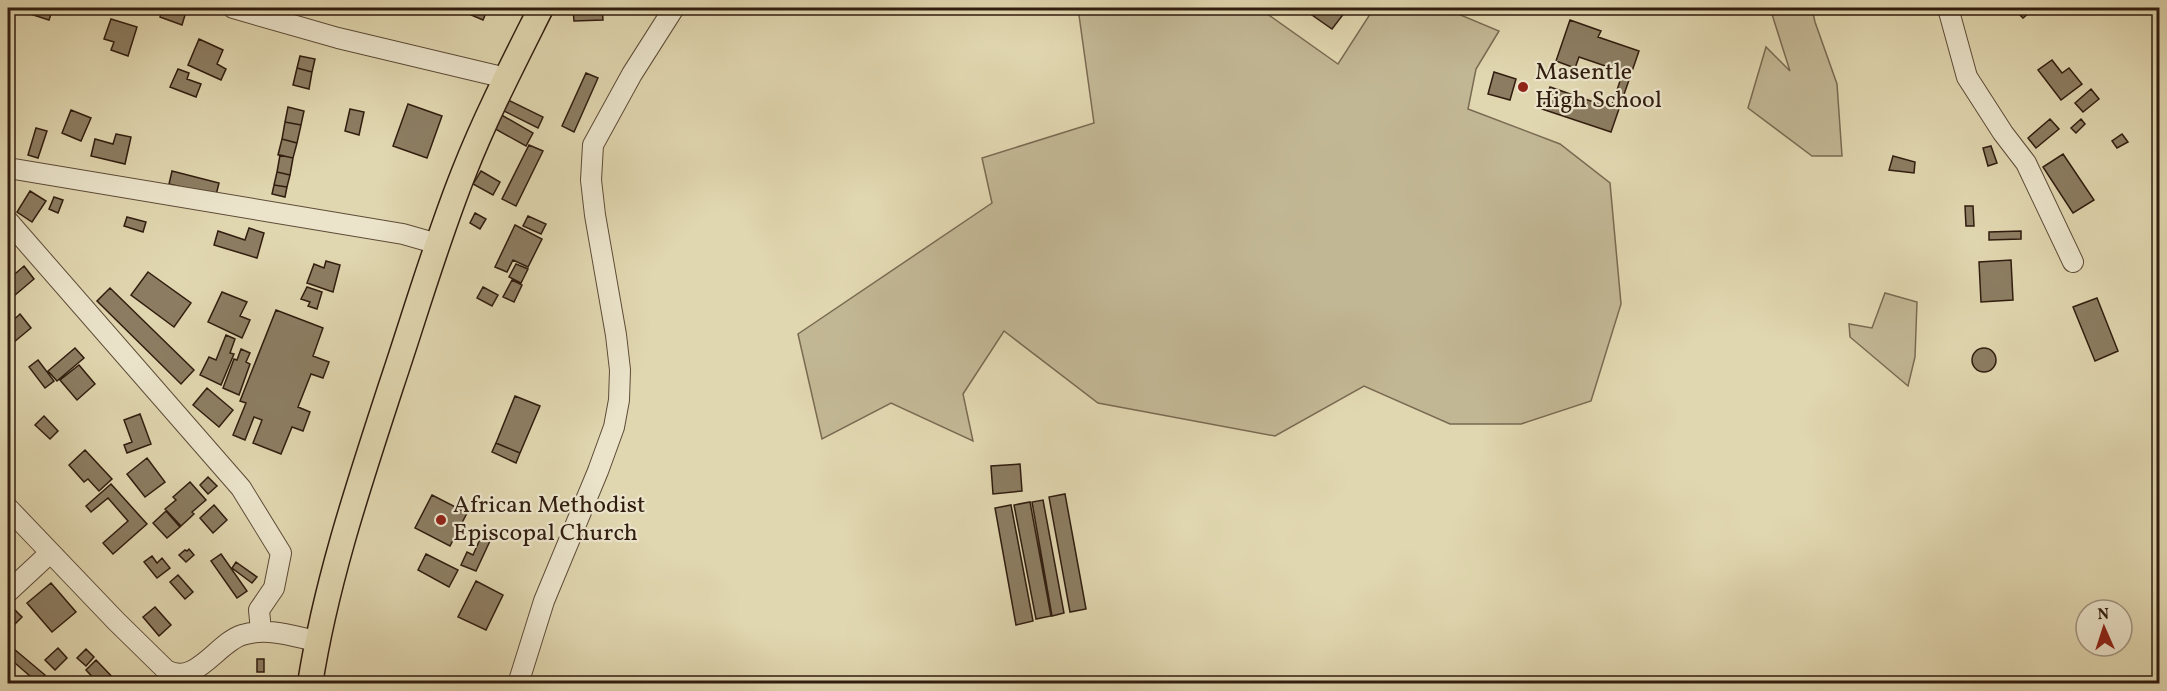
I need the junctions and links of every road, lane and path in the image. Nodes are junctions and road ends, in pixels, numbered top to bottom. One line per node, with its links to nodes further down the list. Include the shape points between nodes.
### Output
1 (233, 8): 5 (street)
2 (541, 8): 5 (main road)
3 (674, 8): 17 (street, via 593,145 591,180 616,335 619,400 614,427 544,601)
4 (1948, 8): 9 (street, via 1967,77 2026,163)
5 (506, 78): 8 (main road, via 464,171)
6 (8, 168): 8 (street, via 403,234)
7 (8, 221): 13 (street, via 241,488 253,507 281,553 274,588 259,610)
8 (438, 244): 14 (main road, via 361,478)
9 (2073, 262)
10 (8, 508): 11 (street)
11 (50, 554): 12 (street); 15 (street)
12 (8, 592)
13 (261, 631): 14 (street); 15 (street, via 232,639)
14 (316, 641): 16 (main road)
15 (177, 680)
16 (310, 684)
17 (518, 684)

